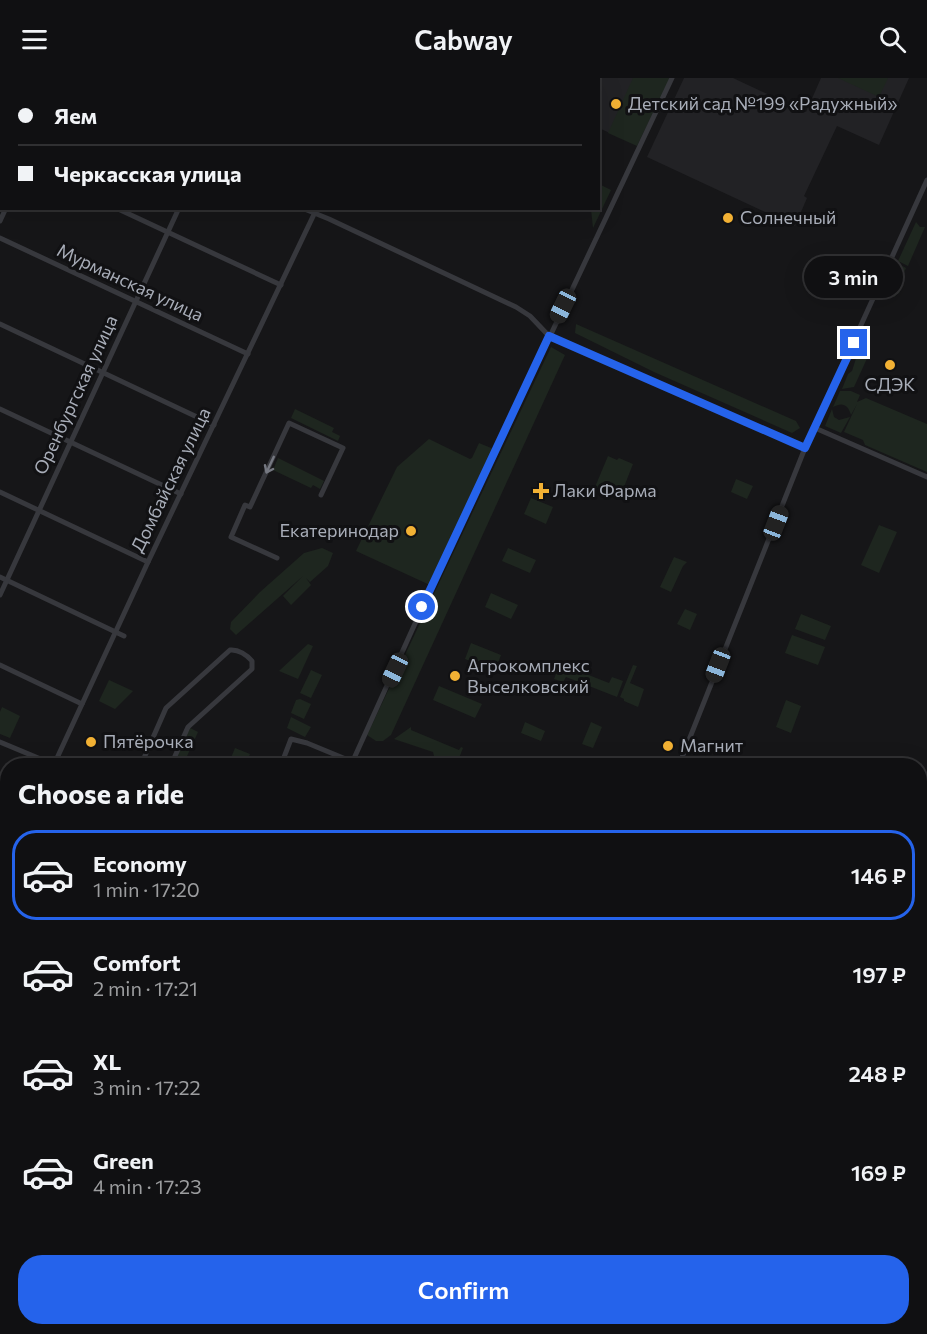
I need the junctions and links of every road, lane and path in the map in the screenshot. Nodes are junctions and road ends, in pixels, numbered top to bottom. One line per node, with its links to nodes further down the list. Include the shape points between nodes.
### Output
1 (672, 78): 11 (street)
2 (927, 180): 16 (street)
3 (120, 210): 6 (street)
4 (178, 210): 6 (street, Оренбургская улица)
5 (316, 211): 8 (street, Домбайская улица); 11 (street, via 516,308)
6 (168, 232): 8 (street); 9 (street, Оренбургская улица)
7 (0, 238): 9 (street, Мурманская улица)
8 (281, 285): 12 (street, Домбайская улица)
9 (135, 303): 12 (street, Мурманская улица); 13 (street, Оренбургская улица)
10 (0, 324): 13 (street)
11 (549, 336): 18 (street); 40 (street)
12 (248, 354): 15 (street, Домбайская улица)
13 (103, 373): 15 (street); 17 (street, Оренбургская улица)
14 (0, 409): 17 (street)
15 (214, 425): 21 (street, Домбайская улица)
16 (815, 428): 18 (street); 19 (street)
17 (71, 442): 21 (street); 23 (street, Оренбургская улица)
18 (805, 448): 41 (street)
19 (927, 477)
20 (0, 492): 23 (street)
21 (181, 494): 25 (street, Домбайская улица)
22 (321, 495): 24 (street, one-way to 24, via 343,448 289,423 250,507 245,505 231,537)
23 (39, 510): 25 (street); 27 (street, Оренбургская улица)
24 (277, 558)
25 (148, 562): 29 (street, Домбайская улица)
26 (0, 577): 27 (street)
27 (7, 580): 28 (street, Оренбургская улица); 29 (street)
28 (0, 595)
29 (116, 632): 30 (street); 32 (street, Домбайская улица)
30 (124, 636)
31 (0, 665): 32 (street)
32 (82, 704): 35 (street, Домбайская улица)
33 (0, 741): 34 (street)
34 (39, 758)
35 (57, 758)
36 (144, 758): 37 (street, via 166,708 230,650 249,657 252,669 188,727)
37 (174, 758)
38 (284, 758): 39 (street, via 291,739)
39 (341, 758)
40 (354, 758)
41 (682, 758)

